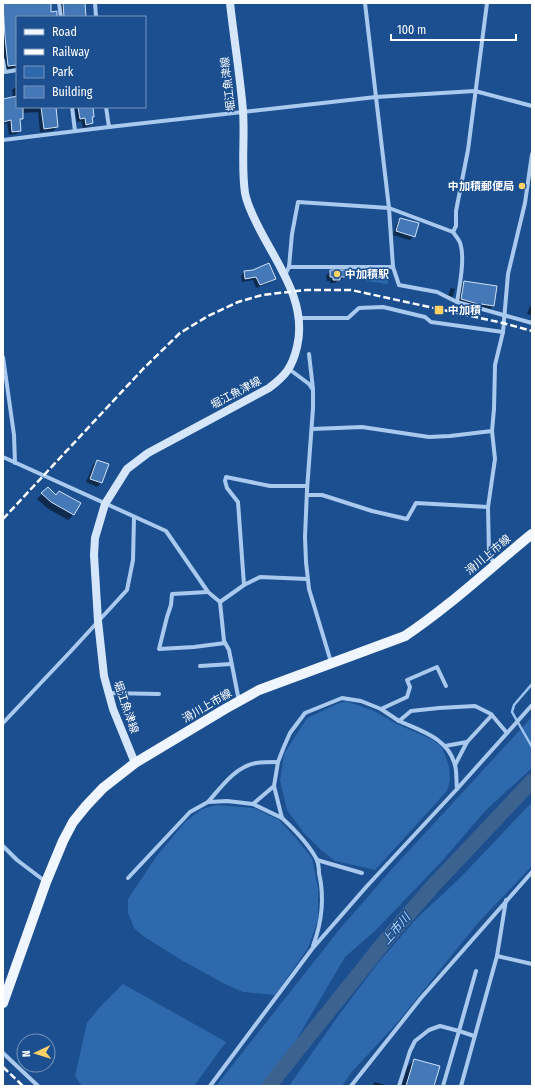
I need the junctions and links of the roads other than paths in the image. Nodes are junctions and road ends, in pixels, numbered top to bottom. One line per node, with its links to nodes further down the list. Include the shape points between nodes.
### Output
1 (59, 3): 6 (street)
2 (95, 3): 7 (street)
3 (230, 3): 15 (main road, 堀江魚津線)
4 (365, 3): 11 (street)
5 (487, 3): 10 (street)
6 (61, 16)
7 (96, 16)
8 (3, 60): 9 (street, via 4,72)
9 (16, 70)
10 (475, 91): 11 (street); 12 (street); 21 (street, via 468,150)
11 (376, 97): 15 (street); 20 (street)
12 (532, 106)
13 (72, 108): 17 (street)
14 (106, 108): 16 (street)
15 (243, 111): 16 (street); 24 (main road, 堀江魚津線, via 245,193 253,215)
16 (108, 127): 17 (street)
17 (75, 131): 18 (street)
18 (3, 140)
19 (532, 154): 26 (street, via 525,203 508,274)
20 (389, 208): 21 (street); 22 (street, via 298,202); 23 (street)
21 (453, 232): 25 (street, via 459,240 462,252)
22 (289, 267): 23 (street); 24 (street)
23 (393, 267): 25 (street, via 399,285 437,292)
24 (284, 275): 27 (main road, 堀江魚津線, via 292,291)
25 (457, 302): 26 (street)
26 (504, 316): 28 (street); 29 (street)
27 (299, 318): 29 (street, via 348,318 359,308 383,307 425,317 431,322); 32 (main road, 堀江魚津線, via 300,335)
28 (532, 323)
29 (503, 332): 35 (street, via 495,365)
30 (309, 354): 33 (street)
31 (3, 357): 37 (street, via 14,434)
32 (289, 369): 33 (street); 40 (main road, 堀江魚津線, via 268,388 148,452 127,469)
33 (313, 390): 34 (street)
34 (312, 429): 35 (street, via 362,426 429,437); 38 (street)
35 (492, 431): 41 (street, via 495,459)
36 (3, 457): 37 (street)
37 (15, 463): 40 (street)
38 (307, 486): 39 (street); 46 (street, via 270,486 226,477 227,488 238,502)
39 (307, 495): 41 (street, via 322,495 407,519 416,503); 45 (street)
40 (105, 504): 42 (street); 49 (main road, 堀江魚津線, via 95,538)
41 (488, 507): 44 (street, via 489,554)
42 (134, 518): 47 (street, via 166,531); 49 (street, via 133,560 127,590)
43 (532, 534): 44 (main road, 滑川上市線)
44 (494, 564): 52 (main road, 滑川上市線, via 452,601 405,636)
45 (307, 579): 46 (street, via 260,577); 52 (street)
46 (244, 585): 48 (street)
47 (208, 592): 48 (street); 50 (street, via 172,594 172,605 159,648)
48 (220, 602): 50 (street)
49 (98, 621): 55 (main road, 堀江魚津線, via 104,676); 62 (street)
50 (225, 643): 51 (street)
51 (232, 664): 53 (street); 57 (street)
52 (332, 664): 57 (main road, 滑川上市線, via 259,690)
53 (200, 666)
54 (446, 686): 59 (street, via 437,666 407,680 410,687 407,697)
55 (109, 693): 56 (street); 67 (main road, 堀江魚津線)
56 (159, 694)
57 (239, 701): 67 (main road, 滑川上市線)
58 (532, 705): 63 (street)
59 (381, 709): 61 (street); 66 (street, via 361,701 342,698 305,713 290,733)
60 (492, 715): 61 (street, via 475,706 439,708 411,711); 63 (street); 64 (street)
61 (399, 721): 65 (street, via 436,737)
62 (3, 723)
63 (507, 733): 70 (street)
64 (467, 742): 65 (street); 68 (street)
65 (445, 746): 68 (street)
66 (278, 762): 69 (street); 71 (street, via 257,763 244,767 233,774)
67 (135, 763): 79 (main road, 滑川上市線, via 103,788 82,811 63,841)
68 (455, 765): 70 (street)
69 (274, 786): 72 (street); 73 (street)
70 (457, 789): 81 (street)
71 (208, 802): 72 (street); 78 (street, via 190,812)
72 (253, 804): 73 (street)
73 (282, 818): 75 (street, via 303,838)
74 (3, 846): 79 (street)
75 (317, 860): 77 (street); 81 (street, via 323,908)
76 (532, 872): 80 (street)
77 (362, 873)
78 (128, 878)
79 (46, 882): 85 (main road, 滑川上市線)
80 (506, 900): 82 (street); 91 (street, via 421,998)
81 (312, 948): 90 (street)
82 (497, 956): 83 (street); 87 (street)
83 (532, 964)
84 (476, 971): 86 (street)
85 (3, 1003)
86 (459, 1031): 87 (street); 92 (street, via 440,1026 429,1030 415,1041); 93 (street)
87 (474, 1036): 94 (street)
88 (3, 1053): 89 (street)
89 (38, 1086)
90 (210, 1086)
91 (351, 1086)
92 (399, 1086)
93 (443, 1086)
94 (461, 1086)

